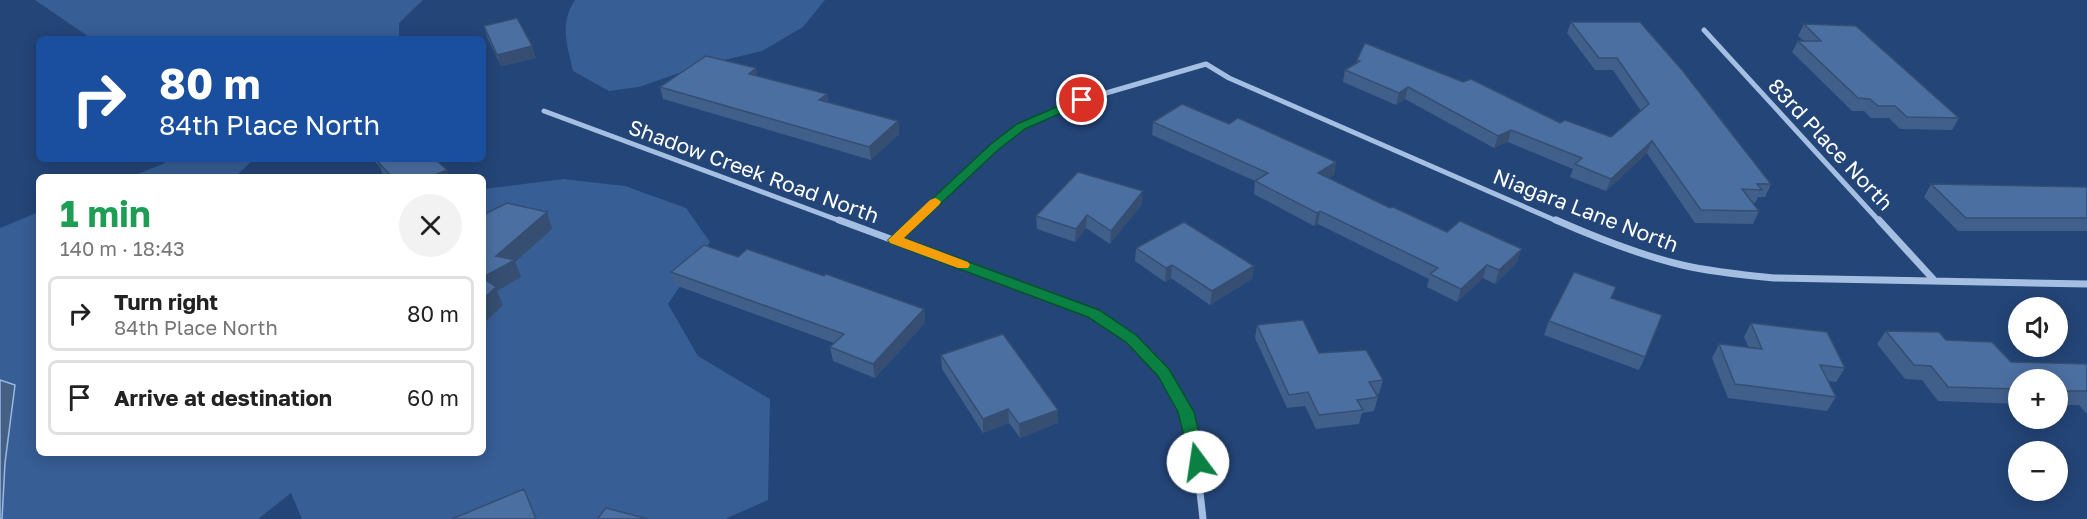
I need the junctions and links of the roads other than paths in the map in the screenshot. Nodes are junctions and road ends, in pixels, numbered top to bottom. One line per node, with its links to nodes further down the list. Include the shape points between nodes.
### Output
1 (1704, 30): 4 (street, 83rd Place North)
2 (544, 111): 3 (street, Shadow Creek Road North)
3 (895, 240): 4 (street, Niagara Lane North, via 1021,126 1082,100 1206,64 1238,82 1579,230 1680,265 1774,278); 6 (street, Shadow Creek Road North, via 1094,314 1131,339 1163,373 1186,412 1198,462)
4 (1934, 280): 5 (street, Niagara Lane North)
5 (2087, 284)
6 (1203, 519)

